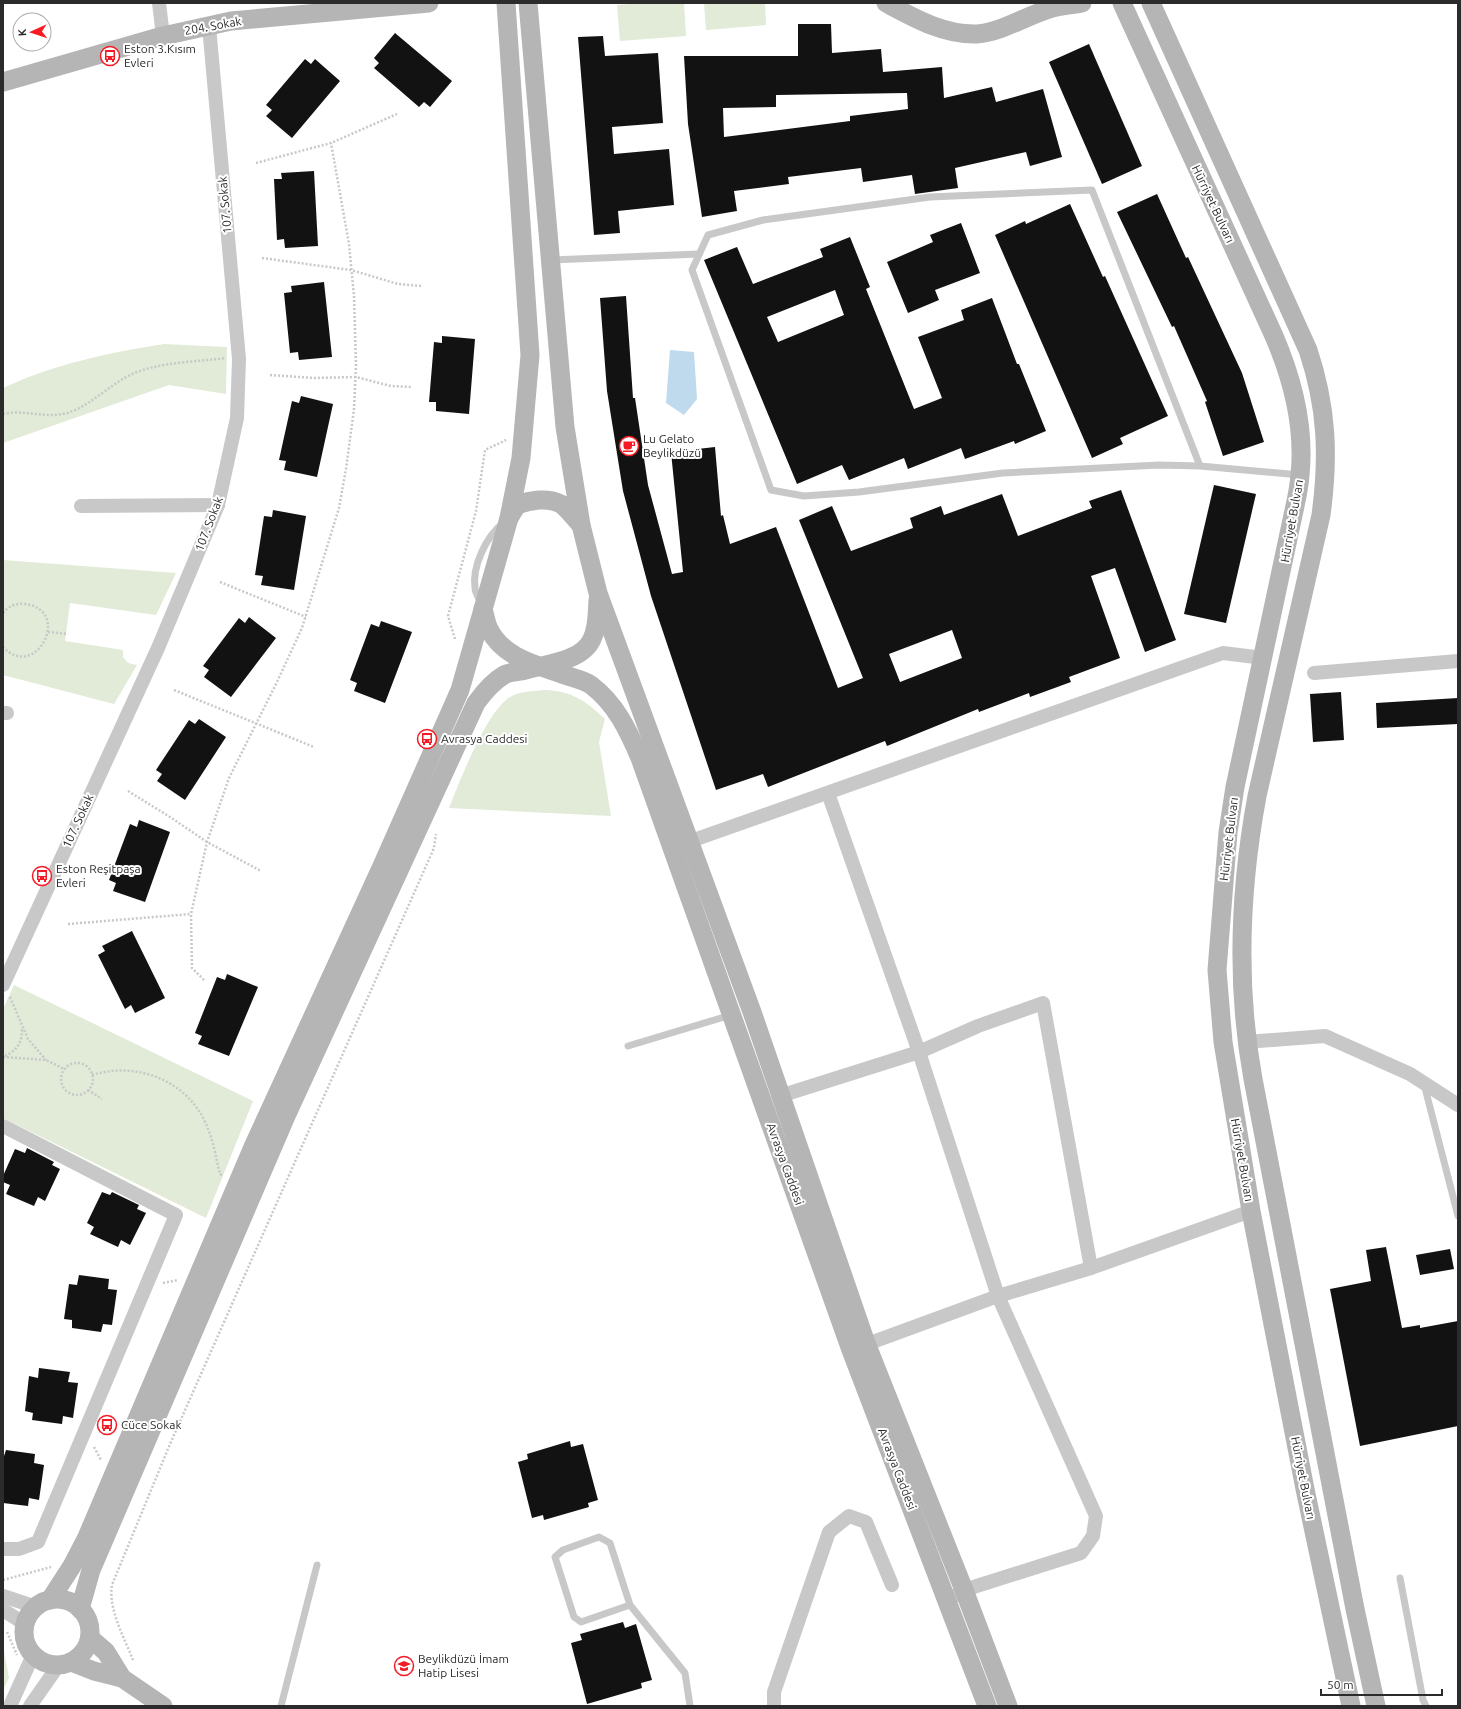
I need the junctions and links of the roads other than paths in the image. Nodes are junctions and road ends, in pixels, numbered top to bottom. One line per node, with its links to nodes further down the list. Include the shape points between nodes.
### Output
1 (159, 3): 11 (street)
2 (429, 3): 9 (street, 204. Sokak)
3 (506, 3): 19 (street, via 530,355 521,458)
4 (528, 3): 14 (street)
5 (886, 3): 6 (street, via 927,25 977,34 995,30 1053,8)
6 (1082, 3)
7 (1122, 3): 16 (street, Hürriyet Bulvarı, via 1288,368 1300,427)
8 (1151, 3): 31 (street, Hürriyet Bulvarı, via 1308,350 1316,372 1323,406 1327,443 1321,515 1251,830 1242,952)
9 (358, 6): 10 (street, 204. Sokak, via 231,21)
10 (209, 26): 11 (street, 204. Sokak); 17 (street, 107. Sokak, via 238,359 237,418)
11 (163, 36): 12 (street, 204. Sokak)
12 (3, 82)
13 (699, 254): 14 (lane); 15 (lane, via 692,270 771,490 804,496 859,492 1003,473 1158,465); 15 (lane, via 708,235 763,220 930,197 1092,190)
14 (551, 260): 20 (street, via 564,427)
15 (1200, 466): 16 (lane)
16 (1300, 476): 23 (street, Hürriyet Bulvarı)
17 (218, 504): 18 (street); 29 (street, 107. Sokak, via 158,648)
18 (81, 506)
19 (509, 518): 20 (street, via 517,505 530,500 548,500 561,504); 22 (street)
20 (581, 525): 21 (street)
21 (598, 592): 25 (street, via 592,640 583,651 571,659); 28 (street)
22 (483, 609): 25 (street, via 488,628 496,642 510,654); 50 (street, via 460,690 253,1147 87,1537 72,1566)
23 (1263, 658): 27 (street, via 1223,653); 38 (street, Hürriyet Bulvarı, via 1235,787 1228,832 1217,970 1223,1042)
24 (1458, 661): 26 (street)
25 (537, 665): 30 (street, Avrasya Caddesi, via 590,684 610,702 630,733); 53 (street, via 506,674 489,687 476,703 280,1130 91,1570)
26 (1314, 673)
27 (828, 794): 28 (street); 33 (street)
28 (688, 842): 35 (street, via 752,1012)
29 (4, 983)
30 (732, 1015): 32 (lane); 42 (street, Avrasya Caddesi)
31 (1246, 1042): 34 (street, via 1325,1036); 68 (street, Hürriyet Bulvarı)
32 (628, 1046)
33 (919, 1052): 35 (street); 40 (street, via 978,1026 1043,1003); 41 (street)
34 (1423, 1082): 36 (street); 39 (lane)
35 (780, 1096): 42 (street)
36 (1458, 1105)
37 (3, 1126): 43 (street, via 176,1215 38,1542 19,1549)
38 (1251, 1211): 40 (street); 67 (street, Hürriyet Bulvarı, via 1305,1489)
39 (1458, 1216)
40 (1091, 1268): 41 (street)
41 (998, 1296): 42 (street); 47 (street, via 1096,1516 1093,1536 1081,1552)
42 (859, 1347): 47 (street); 49 (street, Avrasya Caddesi)
43 (3, 1549)
44 (317, 1565): 62 (lane)
45 (1400, 1578): 69 (lane)
46 (892, 1585): 64 (street, via 866,1522 849,1516 829,1532 774,1692)
47 (964, 1590): 49 (street); 66 (street)
48 (3, 1596): 50 (street)
49 (947, 1601): 65 (street, Avrasya Caddesi)
50 (43, 1604): 53 (street, via 57,1599 68,1601); 54 (street, via 29,1615)
51 (630, 1605): 51 (lane, via 610,1543 599,1537 563,1550 554,1557 574,1617 581,1622); 63 (lane, via 685,1673)
52 (3, 1610): 54 (street)
53 (80, 1610): 55 (street, via 90,1626)
54 (25, 1624): 56 (street)
55 (90, 1638): 57 (street, via 79,1658); 58 (street)
56 (25, 1656): 57 (street, via 48,1664); 59 (street)
57 (65, 1664): 58 (street, via 94,1671); 60 (street)
58 (129, 1672): 61 (street)
59 (10, 1706)
60 (30, 1706)
61 (164, 1706)
62 (281, 1706)
63 (690, 1706)
64 (774, 1706)
65 (987, 1706)
66 (1008, 1706)
67 (1351, 1706)
68 (1376, 1706)
69 (1426, 1706)

